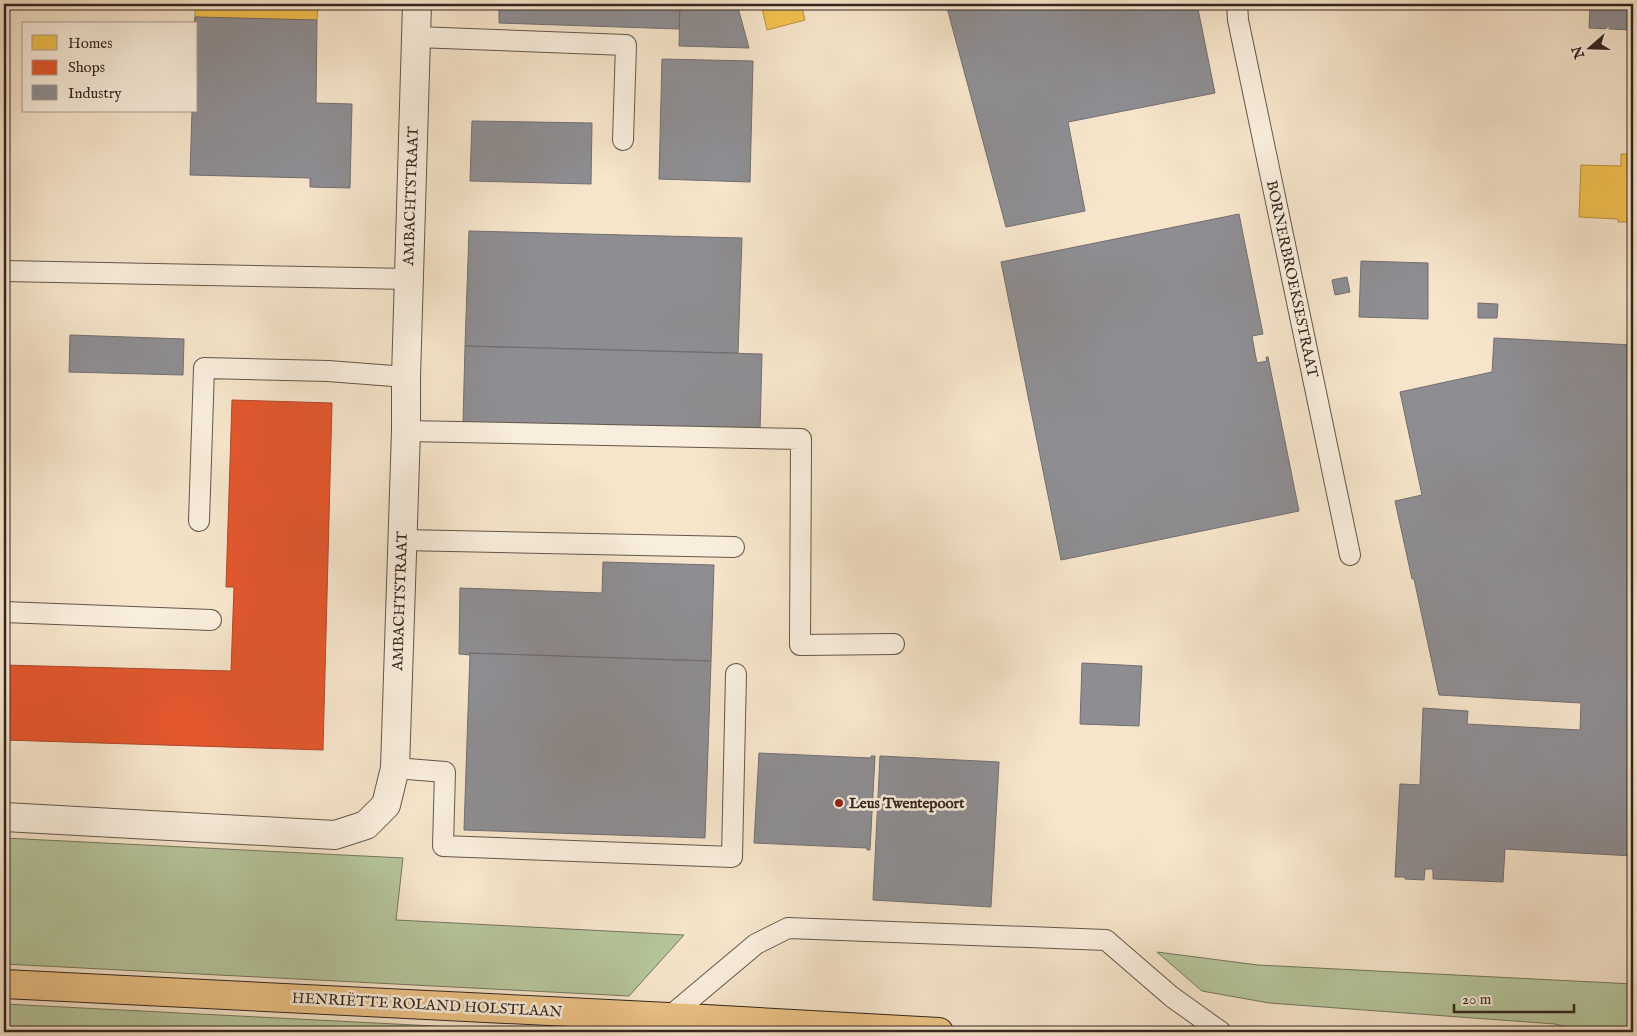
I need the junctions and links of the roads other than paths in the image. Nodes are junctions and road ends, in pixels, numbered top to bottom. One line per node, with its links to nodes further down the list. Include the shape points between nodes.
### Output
1 (417, 4): 3 (street, AMBACHTSTRAAT)
2 (1237, 4): 12 (lane, BORNERBROEKSESTRAAT)
3 (416, 38): 4 (lane, via 626,45); 6 (street, AMBACHTSTRAAT)
4 (623, 140)
5 (4, 271): 6 (lane)
6 (409, 279): 7 (street, AMBACHTSTRAAT)
7 (406, 376): 8 (street, AMBACHTSTRAAT); 9 (lane, via 204,368)
8 (406, 432): 10 (street, AMBACHTSTRAAT); 15 (lane, via 801,439 800,645)
9 (199, 521)
10 (402, 540): 11 (lane); 17 (street, AMBACHTSTRAAT)
11 (734, 546)
12 (1350, 555)
13 (4, 612): 14 (lane)
14 (211, 620)
15 (894, 644)
16 (736, 674): 17 (lane, via 732,857 443,846 445,772)
17 (396, 768): 18 (street, AMBACHTSTRAAT, via 386,805 366,825 335,836)
18 (4, 817)
19 (4, 984): 20 (main road, HENRIËTTE ROLAND HOLSTLAAN)
20 (669, 1017): 21 (main road, HENRIËTTE ROLAND HOLSTLAAN); 22 (lane, via 756,944 788,928 1106,940 1172,997)
21 (939, 1032)
22 (1221, 1032)

